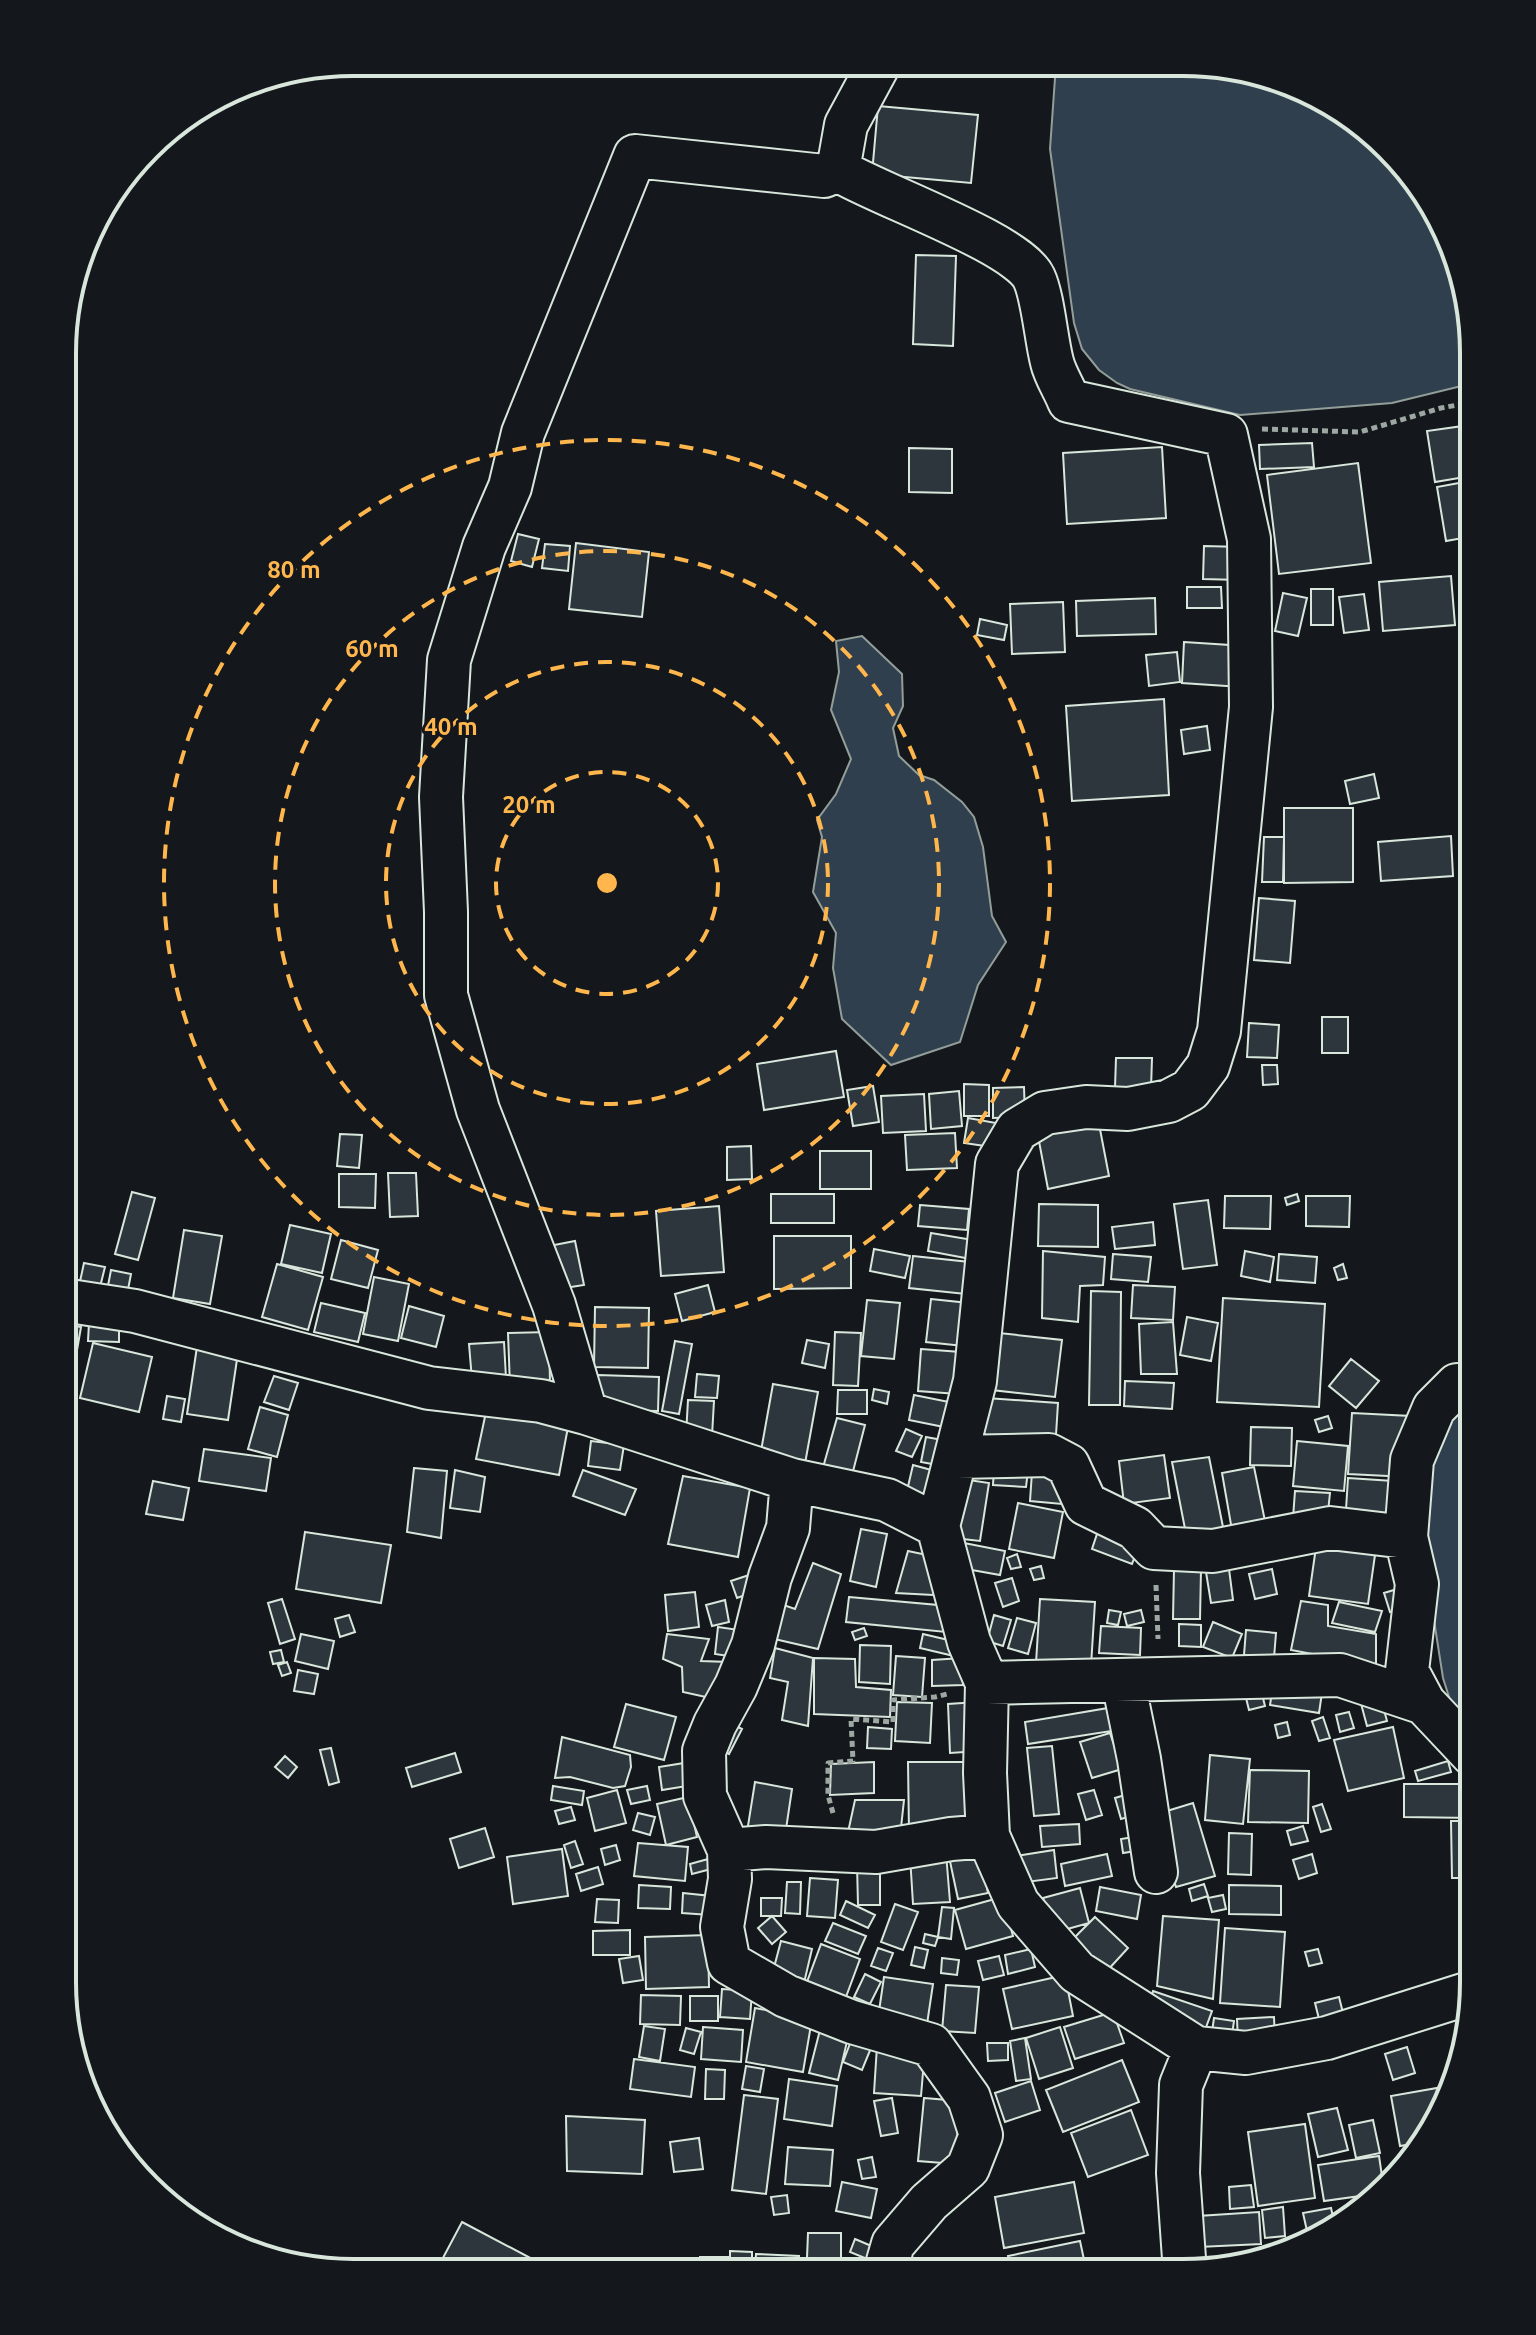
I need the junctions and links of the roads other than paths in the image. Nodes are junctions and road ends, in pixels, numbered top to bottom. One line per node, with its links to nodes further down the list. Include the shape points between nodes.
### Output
1 (872, 76): 2 (street, via 846,125)
2 (838, 170): 5 (street, via 824,176 635,156 523,433 510,487 484,547 449,660 441,797 446,995 478,1110 554,1305); 6 (street, via 1018,259 1034,278 1052,365 1069,401 1226,435 1249,539 1251,707 1219,1031 1208,1066 1190,1090 1169,1101 1128,1109 1086,1107 1045,1113 1017,1130 997,1164 975,1381)
3 (76, 1302): 5 (street, via 135,1311 429,1388 541,1401)
4 (1457, 1385): 9 (street, via 1434,1408 1412,1460)
5 (586, 1413): 7 (street)
6 (957, 1457): 8 (street); 9 (street, via 1049,1455 1068,1465 1086,1504 1135,1528 1154,1548 1213,1551 1330,1528)
7 (792, 1480): 8 (street, via 887,1500); 15 (street, via 788,1528 753,1645 704,1751 705,1796)
8 (938, 1526): 11 (street, via 969,1642)
9 (1406, 1537): 12 (street, via 1417,1584 1407,1671)
10 (1142, 1681): 11 (street); 12 (street, via 1340,1675); 16 (street, via 1139,1759)
11 (987, 1683): 14 (street)
12 (1424, 1703): 13 (street)
13 (1459, 1740)
14 (988, 1836): 15 (street, via 876,1852); 18 (street, via 1018,1904 1077,1972)
15 (729, 1850): 19 (street, via 722,1927 729,1963 786,1996 931,2045 969,2098 981,2135 968,2168 929,2202 893,2244)
16 (1156, 1872)
17 (1459, 1996): 18 (street, via 1327,2038 1246,2053)
18 (1196, 2048): 20 (street, via 1181,2085 1178,2173)
19 (889, 2259)
20 (1184, 2259)

